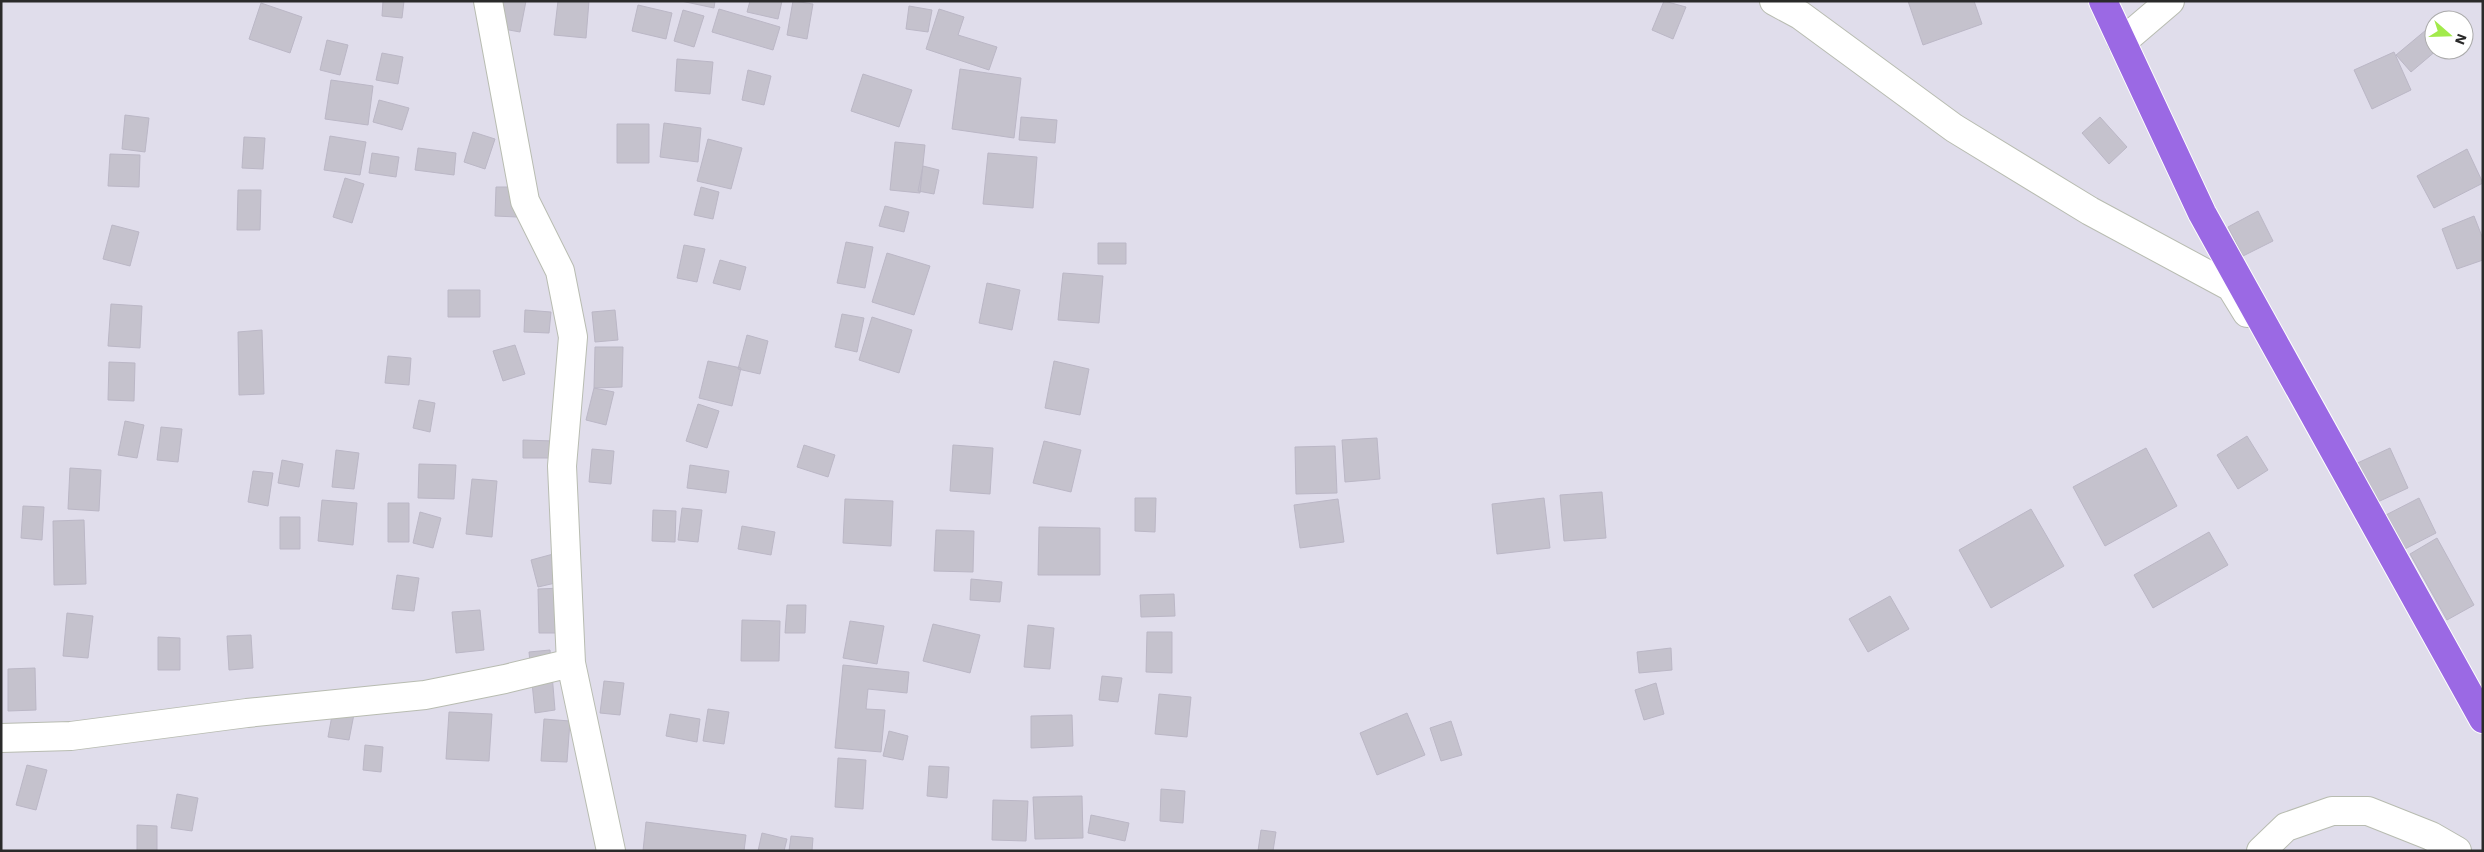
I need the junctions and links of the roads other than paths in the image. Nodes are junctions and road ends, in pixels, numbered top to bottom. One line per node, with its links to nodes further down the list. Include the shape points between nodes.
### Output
1 (488, 1): 7 (street, via 525,201 560,271 573,337 562,466)
2 (1774, 1): 6 (street, via 1800,15 1954,128 2090,211 2231,286)
3 (2103, 1): 5 (main road)
4 (2170, 1): 5 (street)
5 (2122, 42): 6 (main road, via 2202,213)
6 (2450, 658): 8 (main road)
7 (571, 662): 9 (street, via 425,695 247,713 71,736); 10 (street)
8 (2483, 719)
9 (1, 738)
10 (611, 851)
11 (2261, 851): 12 (street, via 2286,827 2332,811 2368,811 2431,836)
12 (2457, 851)

